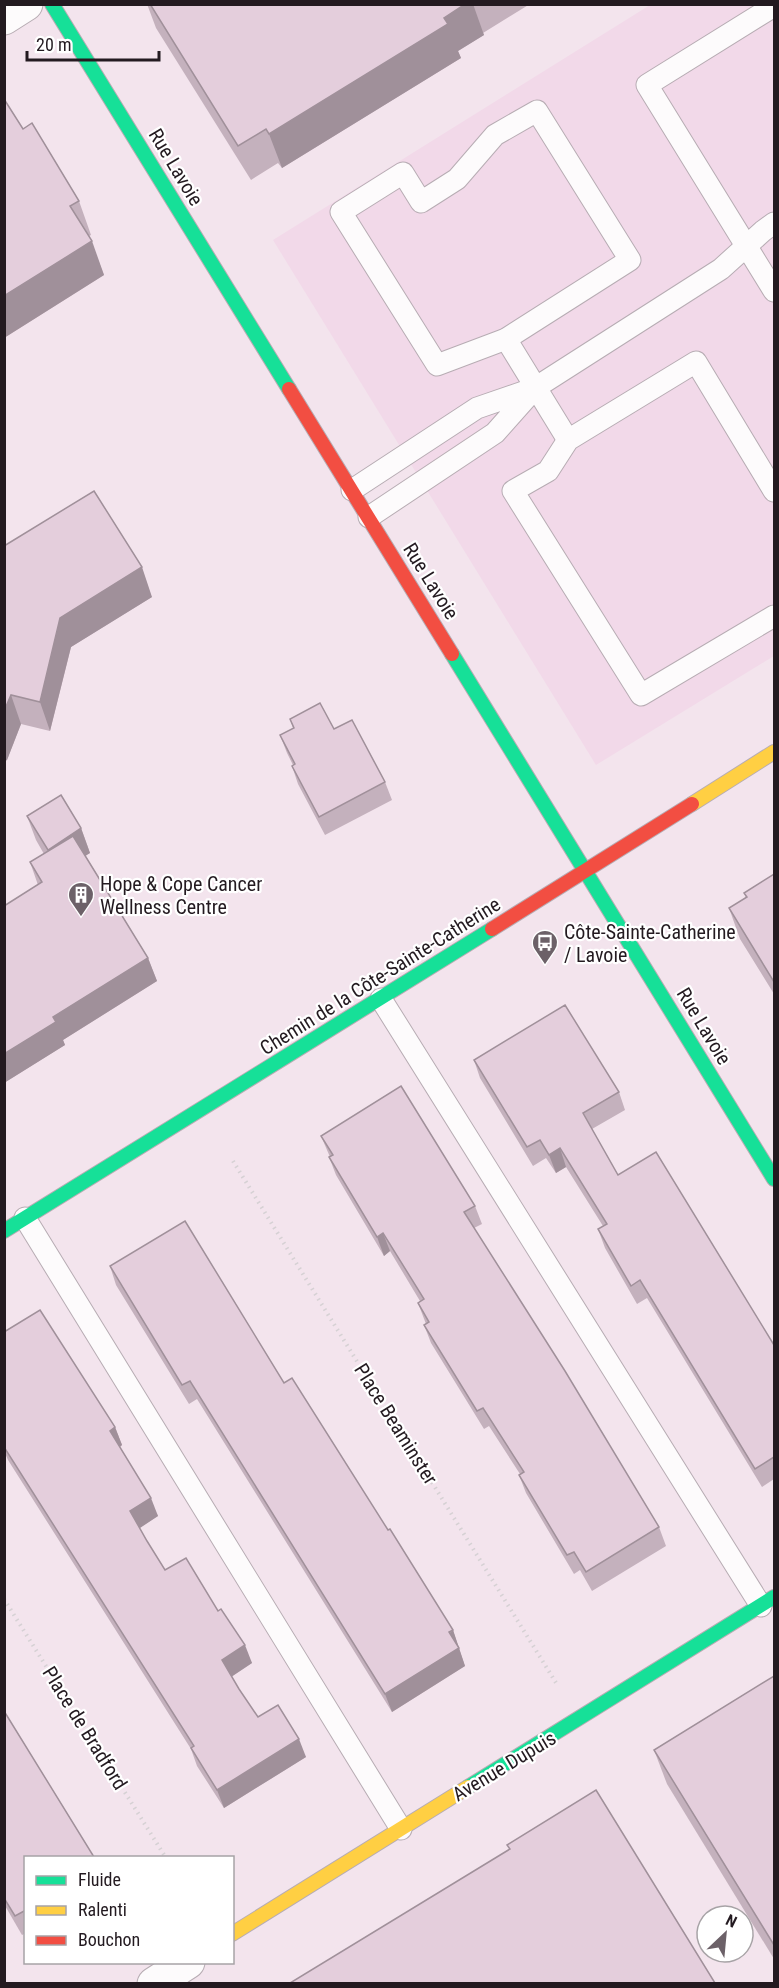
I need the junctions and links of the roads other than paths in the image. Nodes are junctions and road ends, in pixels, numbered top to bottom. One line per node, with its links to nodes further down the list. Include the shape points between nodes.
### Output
1 (26, 4): 4 (street)
2 (52, 4): 11 (street, Rue Lavoie)
3 (774, 6): 6 (lane, via 647,85)
4 (4, 18)
5 (774, 223): 6 (lane)
6 (746, 246): 7 (lane); 9 (lane, via 721,270)
7 (774, 291)
8 (506, 339): 8 (lane, via 630,260 537,111 495,135 457,178 421,202 403,174 341,212 437,364); 9 (lane)
9 (535, 388): 10 (lane); 11 (lane, via 477,408); 13 (lane, via 495,433)
10 (568, 440): 12 (lane, via 696,362); 14 (lane, via 548,471 513,492 641,695)
11 (352, 490): 13 (street, Rue Lavoie)
12 (774, 491)
13 (369, 517): 16 (street, Rue Lavoie)
14 (774, 616)
15 (774, 752): 16 (street, Chemin de la Côte-Sainte-Catherine)
16 (585, 869): 17 (street, Chemin de la Côte-Sainte-Catherine); 18 (street, Rue Lavoie)
17 (381, 999): 19 (street, Chemin de la Côte-Sainte-Catherine); 21 (lane)
18 (774, 1179)
19 (25, 1218): 20 (street, Chemin de la Côte-Sainte-Catherine); 22 (lane)
20 (4, 1231)
21 (768, 1601): 22 (street, Avenue Dupuis)
22 (401, 1829): 23 (street, Avenue Dupuis)
23 (234, 1933)
24 (185, 1964): 25 (street)
25 (154, 1983)

